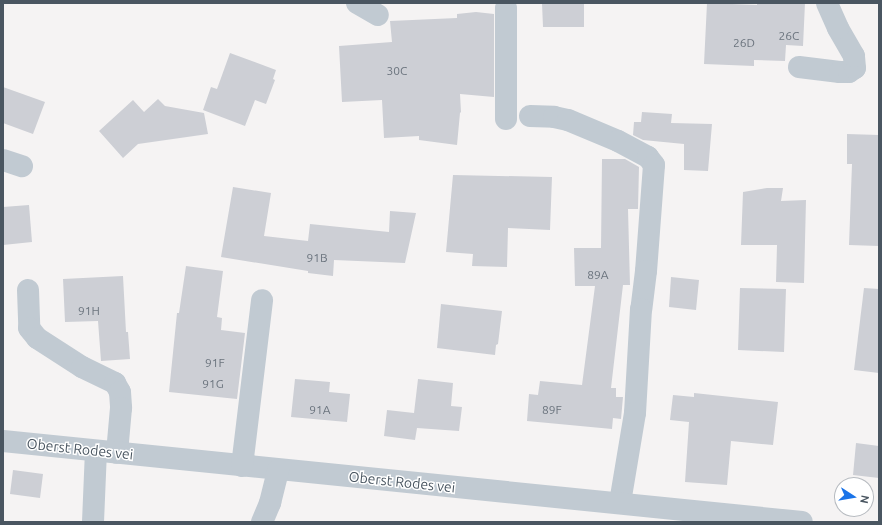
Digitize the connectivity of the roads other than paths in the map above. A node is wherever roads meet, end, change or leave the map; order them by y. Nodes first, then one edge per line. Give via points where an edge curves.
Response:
1 (356, 3) edge
2 (827, 3) edge
3 (506, 8) dead end
4 (378, 15) dead end
5 (799, 67) dead end
6 (530, 116) dead end
7 (506, 119) dead end
8 (28, 290) dead end
9 (262, 300) dead end
10 (3, 441) edge
11 (106, 452) junction
12 (242, 466) junction
13 (278, 470) junction
14 (620, 503) junction
15 (93, 522) edge
16 (262, 522) edge
17 (802, 522) edge

1 - 4 street
2 - 5 street via 854,56 855,68 849,72 840,72
3 - 7 street
6 - 14 street via 568,120 618,141 648,157 654,165 634,413
8 - 11 street via 29,328 37,338 82,367 115,383 120,392 121,408
9 - 12 street
10 - 11 street, Oberst Rodes vei
11 - 12 street, Oberst Rodes vei
11 - 15 street
12 - 13 street, Oberst Rodes vei
13 - 14 street, Oberst Rodes vei
13 - 16 street via 270,503
14 - 17 street, Oberst Rodes vei

